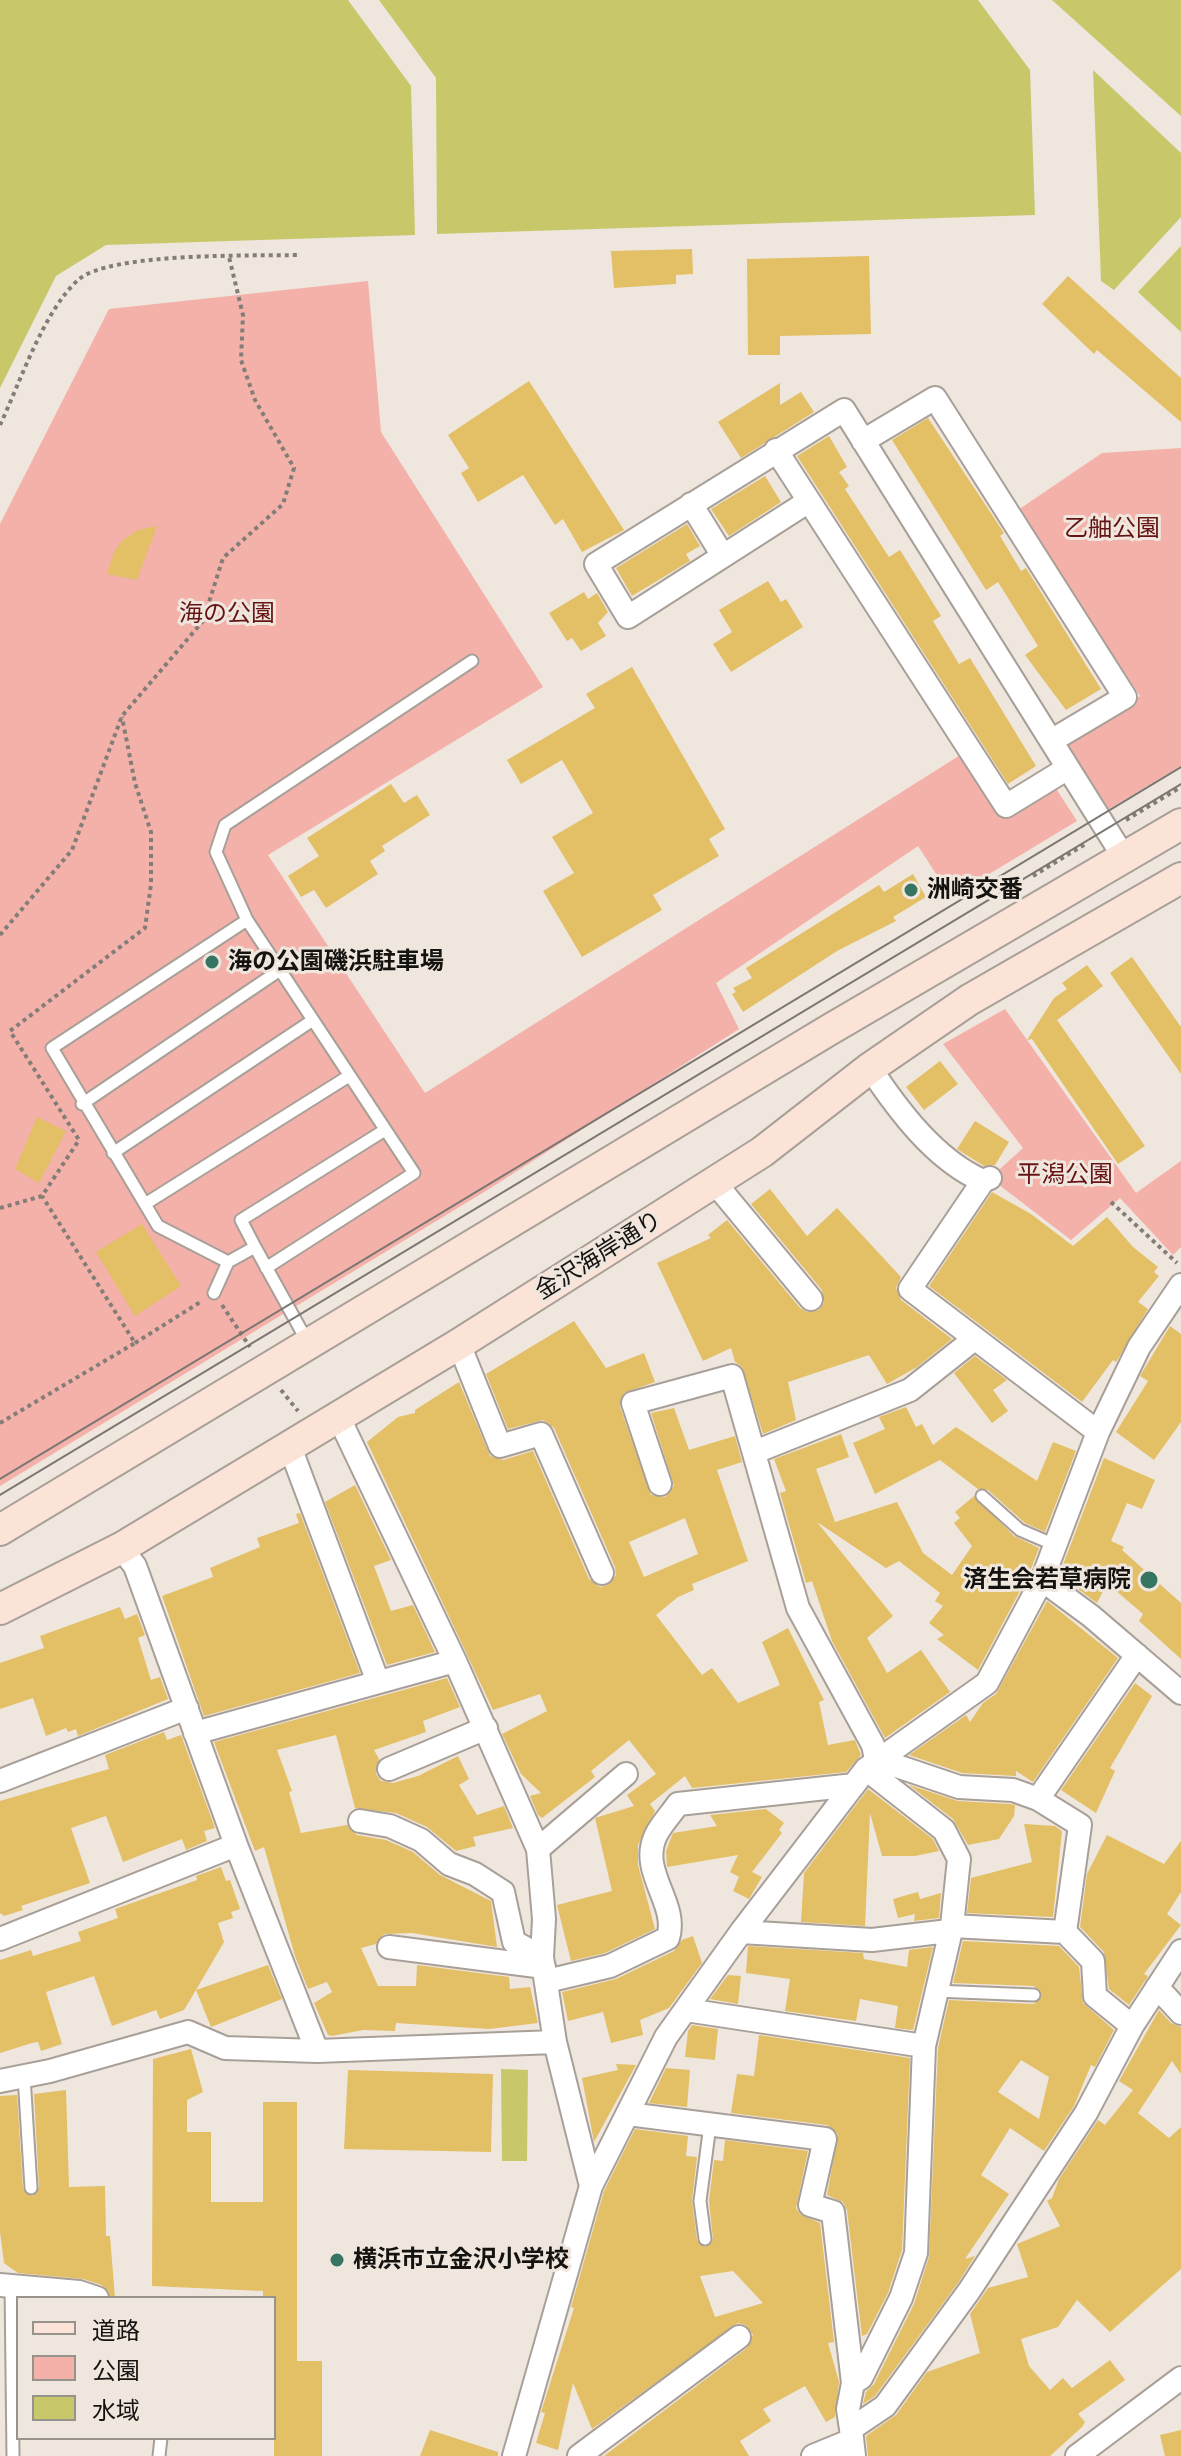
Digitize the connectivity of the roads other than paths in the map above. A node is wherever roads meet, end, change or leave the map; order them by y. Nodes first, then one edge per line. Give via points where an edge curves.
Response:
1 (863, 441) junction
2 (776, 450) junction
3 (809, 501) junction
4 (691, 504) junction
5 (723, 556) junction
6 (472, 661) dead end
7 (1051, 741) junction
8 (1068, 768) junction
9 (1181, 824) edge
10 (1125, 859) junction
11 (1181, 878) edge
12 (247, 920) junction
13 (280, 970) junction
14 (313, 1020) junction
15 (870, 1068) junction
16 (349, 1076) junction
17 (82, 1104) junction
18 (385, 1130) junction
19 (113, 1153) junction
20 (715, 1183) junction
21 (145, 1204) junction
22 (255, 1247) junction
23 (228, 1262) junction
24 (266, 1268) junction
25 (1181, 1285) edge
26 (214, 1293) road end
27 (811, 1299) dead end
28 (973, 1340) junction
29 (308, 1344) junction
30 (459, 1344) junction
31 (339, 1418) junction
32 (1098, 1432) junction
33 (290, 1447) junction
34 (755, 1452) junction
35 (660, 1484) dead end
36 (982, 1496) dead end
37 (0, 1530) edge
38 (1055, 1545) junction
39 (121, 1548) junction
40 (602, 1573) dead end
41 (1042, 1580) junction
42 (0, 1609) edge
43 (1137, 1655) junction
44 (455, 1661) junction
45 (378, 1682) junction
46 (1181, 1693) edge
47 (187, 1708) junction
48 (486, 1728) junction
49 (195, 1733) junction
50 (389, 1769) dead end
51 (865, 1771) junction
52 (626, 1774) dead end
53 (0, 1781) edge
54 (1038, 1799) junction
55 (360, 1821) dead end
56 (236, 1845) junction
57 (538, 1849) junction
58 (951, 1928) junction
59 (741, 1932) junction
60 (1065, 1932) junction
61 (0, 1939) edge
62 (389, 1947) dead end
63 (1181, 1951) edge
64 (544, 1968) junction
65 (1157, 1987) junction
66 (934, 1991) junction
67 (1034, 1995) dead end
68 (686, 2010) junction
69 (1181, 2013) edge
70 (1132, 2026) junction
71 (555, 2042) junction
72 (924, 2046) junction
73 (317, 2051) junction
74 (24, 2076) junction
75 (0, 2081) edge
76 (628, 2114) junction
77 (710, 2125) junction
78 (591, 2186) junction
79 (31, 2188) dead end
80 (705, 2239) dead end
81 (5, 2284) edge
82 (91, 2296) edge
83 (739, 2337) dead end
84 (1181, 2378) edge
85 (853, 2383) junction
86 (852, 2442) edge
87 (13, 2456) edge
88 (514, 2456) edge
89 (579, 2456) edge
90 (813, 2456) edge
91 (1077, 2456) edge

1 - 2 street via 844,410
1 - 7 street
1 - 7 street via 935,398 1125,697
2 - 3 street
2 - 4 street
3 - 5 street
3 - 8 street via 1006,806
4 - 5 street
4 - 5 street via 596,564 628,617
6 - 12 lane via 225,825 216,852
7 - 8 street
8 - 10 street
9 - 10 street
10 - 29 street via 829,1030
11 - 15 street, 金沢海岸通り via 969,1000
12 - 13 lane
12 - 17 lane via 52,1048
13 - 14 lane
13 - 17 lane
14 - 16 lane
14 - 19 lane
15 - 20 street, 金沢海岸通り
15 - 28 street via 941,1155 965,1173 986,1180 910,1289
16 - 18 lane
16 - 21 lane
17 - 19 lane
18 - 22 lane via 241,1220
18 - 24 lane via 414,1173
19 - 21 lane
20 - 27 street
20 - 30 street, 金沢海岸通り
21 - 23 lane via 158,1226
22 - 23 lane
22 - 24 lane
23 - 26 lane
24 - 29 lane
25 - 32 street via 1139,1347
28 - 32 street
28 - 34 street via 910,1390
29 - 37 street
30 - 31 street, 金沢海岸通り
30 - 40 street via 500,1446 541,1434
31 - 33 street, 金沢海岸通り
31 - 44 street
32 - 38 street
33 - 39 street, 金沢海岸通り
33 - 45 street
34 - 35 street via 732,1376 633,1403
34 - 51 street via 798,1608 873,1745
36 - 38 lane via 1020,1530
38 - 41 street
39 - 42 street, 金沢海岸通り
39 - 47 street via 135,1566
41 - 43 street
41 - 51 street via 987,1683
43 - 46 street
43 - 54 street
44 - 45 street
44 - 48 street
45 - 49 street
47 - 49 street
47 - 53 street
48 - 50 street
48 - 57 street
49 - 56 street
51 - 54 street via 1013,1790
51 - 58 street via 944,1830 959,1859
51 - 59 street
51 - 64 street via 678,1804 655,1837 651,1865 673,1922 668,1938 610,1966
52 - 57 street
54 - 60 street via 1080,1825
55 - 64 street via 390,1826 421,1840 449,1864 503,1892 514,1942
56 - 61 street
56 - 73 street
57 - 64 street
58 - 59 street via 872,1940
58 - 60 street
58 - 66 street
59 - 68 street
60 - 70 street via 1093,1961 1095,1996
62 - 64 street
63 - 65 street
64 - 71 street
65 - 69 street
65 - 70 street
66 - 67 lane
66 - 72 street
68 - 72 street
68 - 76 street via 666,2037
70 - 86 street via 1086,2113 969,2291 885,2406
71 - 73 street
71 - 78 street
72 - 85 street via 916,2253 901,2298 861,2378
73 - 74 street via 225,2048 188,2032
74 - 75 street
74 - 79 lane
76 - 77 street
76 - 78 street
77 - 80 lane via 700,2201
77 - 85 street via 825,2139 810,2205 833,2212
78 - 88 street
81 - 82 street
81 - 87 lane
83 - 89 street
84 - 91 street
85 - 86 street via 848,2409
86 - 90 street

